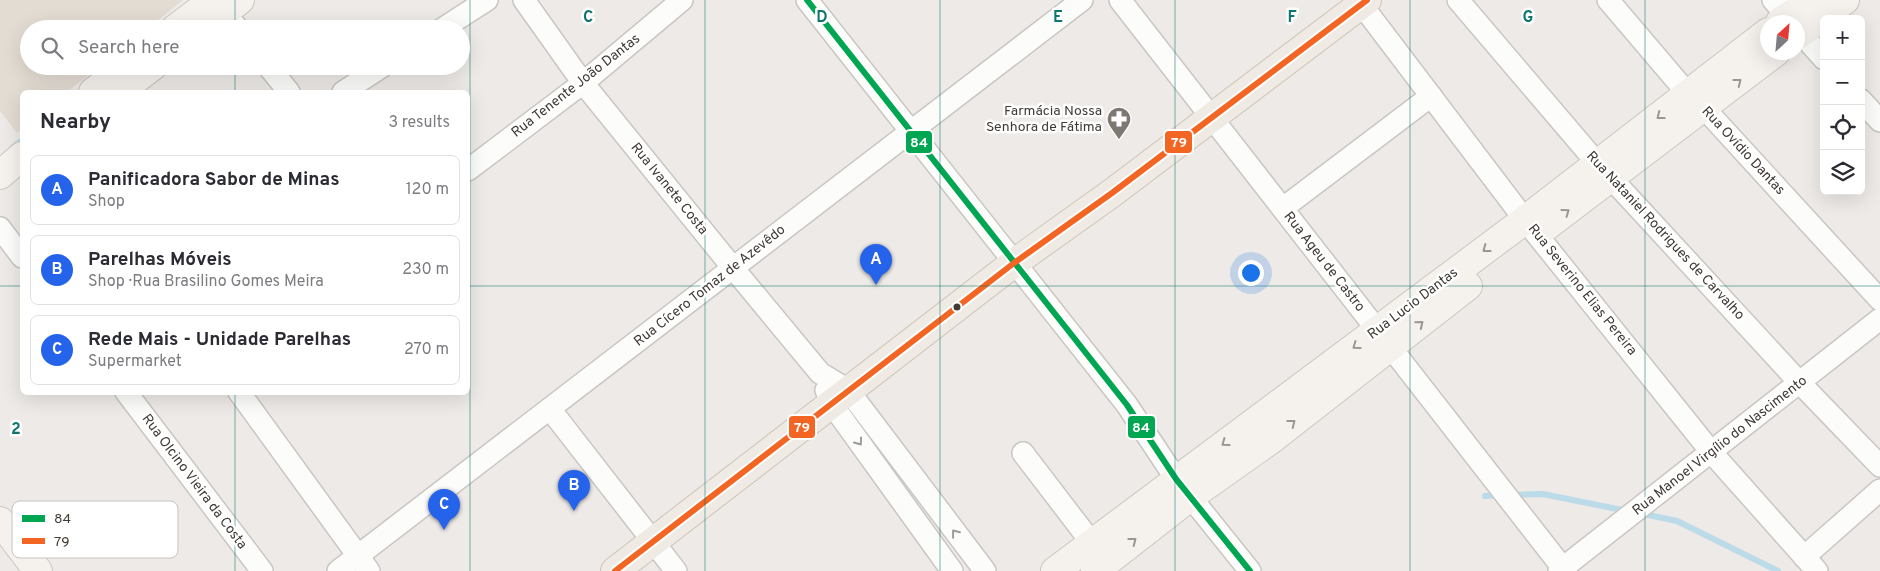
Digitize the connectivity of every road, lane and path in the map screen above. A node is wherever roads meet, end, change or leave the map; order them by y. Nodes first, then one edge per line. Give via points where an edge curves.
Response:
1 (487, 0) edge
2 (524, 0) edge
3 (682, 0) edge
4 (807, 0) edge
5 (1082, 0) edge
6 (1120, 0) edge
7 (1458, 0) edge
8 (1608, 0) edge
9 (1811, 0) edge
10 (1845, 0) edge
11 (1362, 2) edge
12 (226, 8) edge
13 (1796, 15) edge
14 (1805, 17) edge
15 (197, 20) edge
16 (212, 20) edge
17 (456, 20) edge
18 (1805, 41) edge
19 (1760, 47) edge
20 (1820, 55) edge
21 (1763, 60) edge
22 (115, 75) edge
23 (141, 75) edge
24 (275, 75) edge
25 (369, 75) edge
26 (583, 83) junction
27 (96, 90) edge
28 (122, 90) edge
29 (287, 90) edge
30 (345, 90) edge
31 (1432, 96) junction
32 (1696, 101) junction
33 (1865, 104) edge
34 (1213, 117) junction
35 (1880, 121) edge
36 (911, 131) junction
37 (470, 168) edge
38 (1605, 171) junction
39 (1283, 208) junction
40 (1531, 226) junction
41 (0, 228) edge
42 (20, 254) edge
43 (1014, 263) junction
44 (733, 268) junction
45 (1880, 300) edge
46 (1880, 319) edge
47 (1384, 338) junction
48 (1800, 383) junction
49 (128, 395) edge
50 (241, 395) edge
51 (839, 396) junction
52 (550, 409) junction
53 (1023, 453) dead end
54 (1712, 453) junction
55 (1880, 466) edge
56 (1183, 488) junction
57 (1880, 490) edge
58 (0, 521) edge
59 (12, 537) edge
60 (652, 543) junction
61 (28, 558) edge
62 (1102, 562) edge
63 (363, 563) edge
64 (1810, 564) edge
65 (1562, 570) edge
66 (38, 571) edge
67 (262, 571) edge
68 (338, 571) edge
69 (615, 571) edge
70 (676, 571) edge
71 (952, 571) edge
72 (985, 571) edge
73 (1054, 571) edge
74 (1250, 571) edge

1 - 17 street
2 - 26 street, Rua Ivanete Costa
3 - 26 street, Rua Tenente João Dantas
4 - 36 street
5 - 36 street, Rua Cícero Tomaz de Azevêdo
6 - 34 street, Rua Ageu de Castro
7 - 38 street, Rua Nataniel Rodrigues de Carvalho
8 - 32 street, Rua Ovídio Dantas
9 - 13 street, Rua Lucio Dantas
10 - 14 street, Rua Lucio Dantas
11 - 31 street, Rua Severino Elias Pereira
11 - 34 main road
12 - 15 street
12 - 16 street
18 - 20 street
19 - 32 street, Rua Lucio Dantas
32 -> 21 street, Rua Lucio Dantas
22 - 27 street
23 - 28 street
24 - 29 street
25 - 30 street
26 - 37 street, Rua Tenente João Dantas
26 - 44 street, Rua Ivanete Costa
31 - 39 street
31 - 40 street, Rua Severino Elias Pereira
32 - 38 street, Rua Lucio Dantas
32 - 45 street, Rua Ovídio Dantas
33 - 35 street
34 - 39 street, Rua Ageu de Castro
34 - 43 main road
36 - 43 street
36 - 44 street, Rua Cícero Tomaz de Azevêdo
38 - 40 street, Rua Lucio Dantas
38 - 48 street, Rua Nataniel Rodrigues de Carvalho
39 - 47 street, Rua Ageu de Castro
40 - 47 street, Rua Lucio Dantas
40 - 54 street, Rua Severino Elias Pereira
41 - 42 street
43 - 51 main road
43 - 56 street via 1127,406
44 - 51 street, Rua Ivanete Costa
44 - 52 street, Rua Cícero Tomaz de Azevêdo
46 - 48 street, Rua Manoel Virgílio do Nascimento
47 - 56 street, Rua Lucio Dantas
47 - 65 street, Rua Ageu de Castro
48 - 54 street, Rua Manoel Virgílio do Nascimento
48 - 55 street, Rua Nataniel Rodrigues de Carvalho
49 - 67 street, Rua Olcino Vieira da Costa
50 - 63 street
51 - 60 main road
51 -> 71 street
72 -> 51 street
52 - 60 street
52 - 63 street, Rua Cícero Tomaz de Azevêdo
53 - 62 street
54 - 64 street, Rua Severino Elias Pereira
54 - 65 street, Rua Manoel Virgílio do Nascimento
56 - 62 street, Rua Lucio Dantas
56 - 74 street
57 - 64 street
58 - 59 street
60 - 69 main road
60 - 70 street
61 - 66 street
62 - 73 street, Rua Lucio Dantas
63 - 68 street, Rua Cícero Tomaz de Azevêdo

